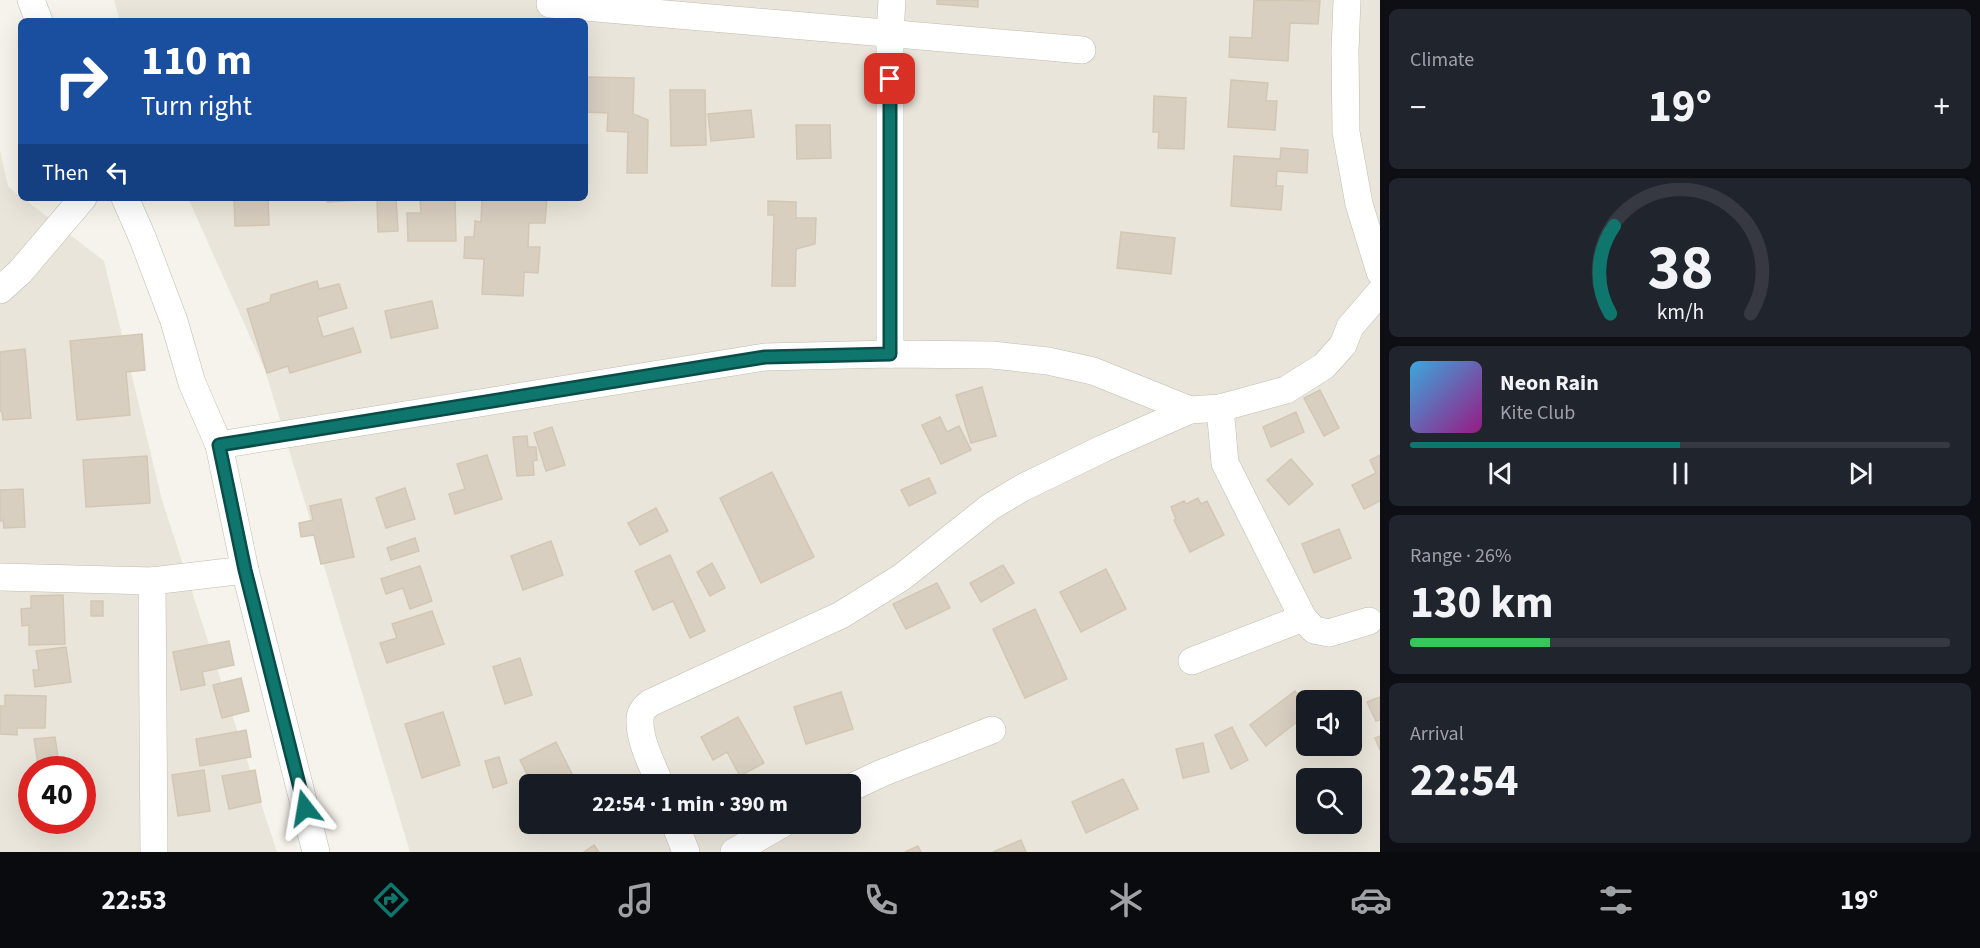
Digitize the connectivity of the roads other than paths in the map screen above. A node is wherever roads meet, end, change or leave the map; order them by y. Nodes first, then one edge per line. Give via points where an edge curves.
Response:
1 (31, 0) edge
2 (892, 0) edge
3 (1347, 0) edge
4 (550, 4) dead end
5 (38, 18) edge
6 (890, 33) junction
7 (1082, 50) dead end
8 (80, 201) edge
9 (126, 201) edge
10 (1380, 272) edge
11 (0, 290) edge
12 (1380, 292) edge
13 (890, 354) junction
14 (1220, 408) junction
15 (1190, 410) junction
16 (219, 445) junction
17 (245, 570) junction
18 (0, 577) edge
19 (152, 581) junction
20 (1303, 618) junction
21 (1369, 621) dead end
22 (1192, 662) dead end
23 (992, 730) dead end
24 (656, 774) edge
25 (861, 783) edge
26 (679, 834) edge
27 (765, 834) edge
28 (154, 852) edge
29 (316, 852) edge
30 (686, 852) edge
31 (734, 852) edge

1 - 5 street
2 - 6 street
3 - 10 street via 1346,132 1359,204
4 - 6 street
6 - 7 street
6 - 13 street
8 - 11 street
9 - 16 street via 174,321 192,383
12 - 14 street via 1324,366 1286,390
13 - 15 street via 992,355 1048,361 1093,371
13 - 16 street via 765,357
14 - 15 street
14 - 20 street via 1225,464
15 - 24 street via 1104,447 990,507 902,577 841,615 650,702 640,717
16 - 17 street
17 - 19 street
17 - 29 street
18 - 19 street
19 - 28 street
20 - 21 street via 1314,630 1329,633
20 - 22 street
23 - 25 street
26 - 30 street
27 - 31 street

